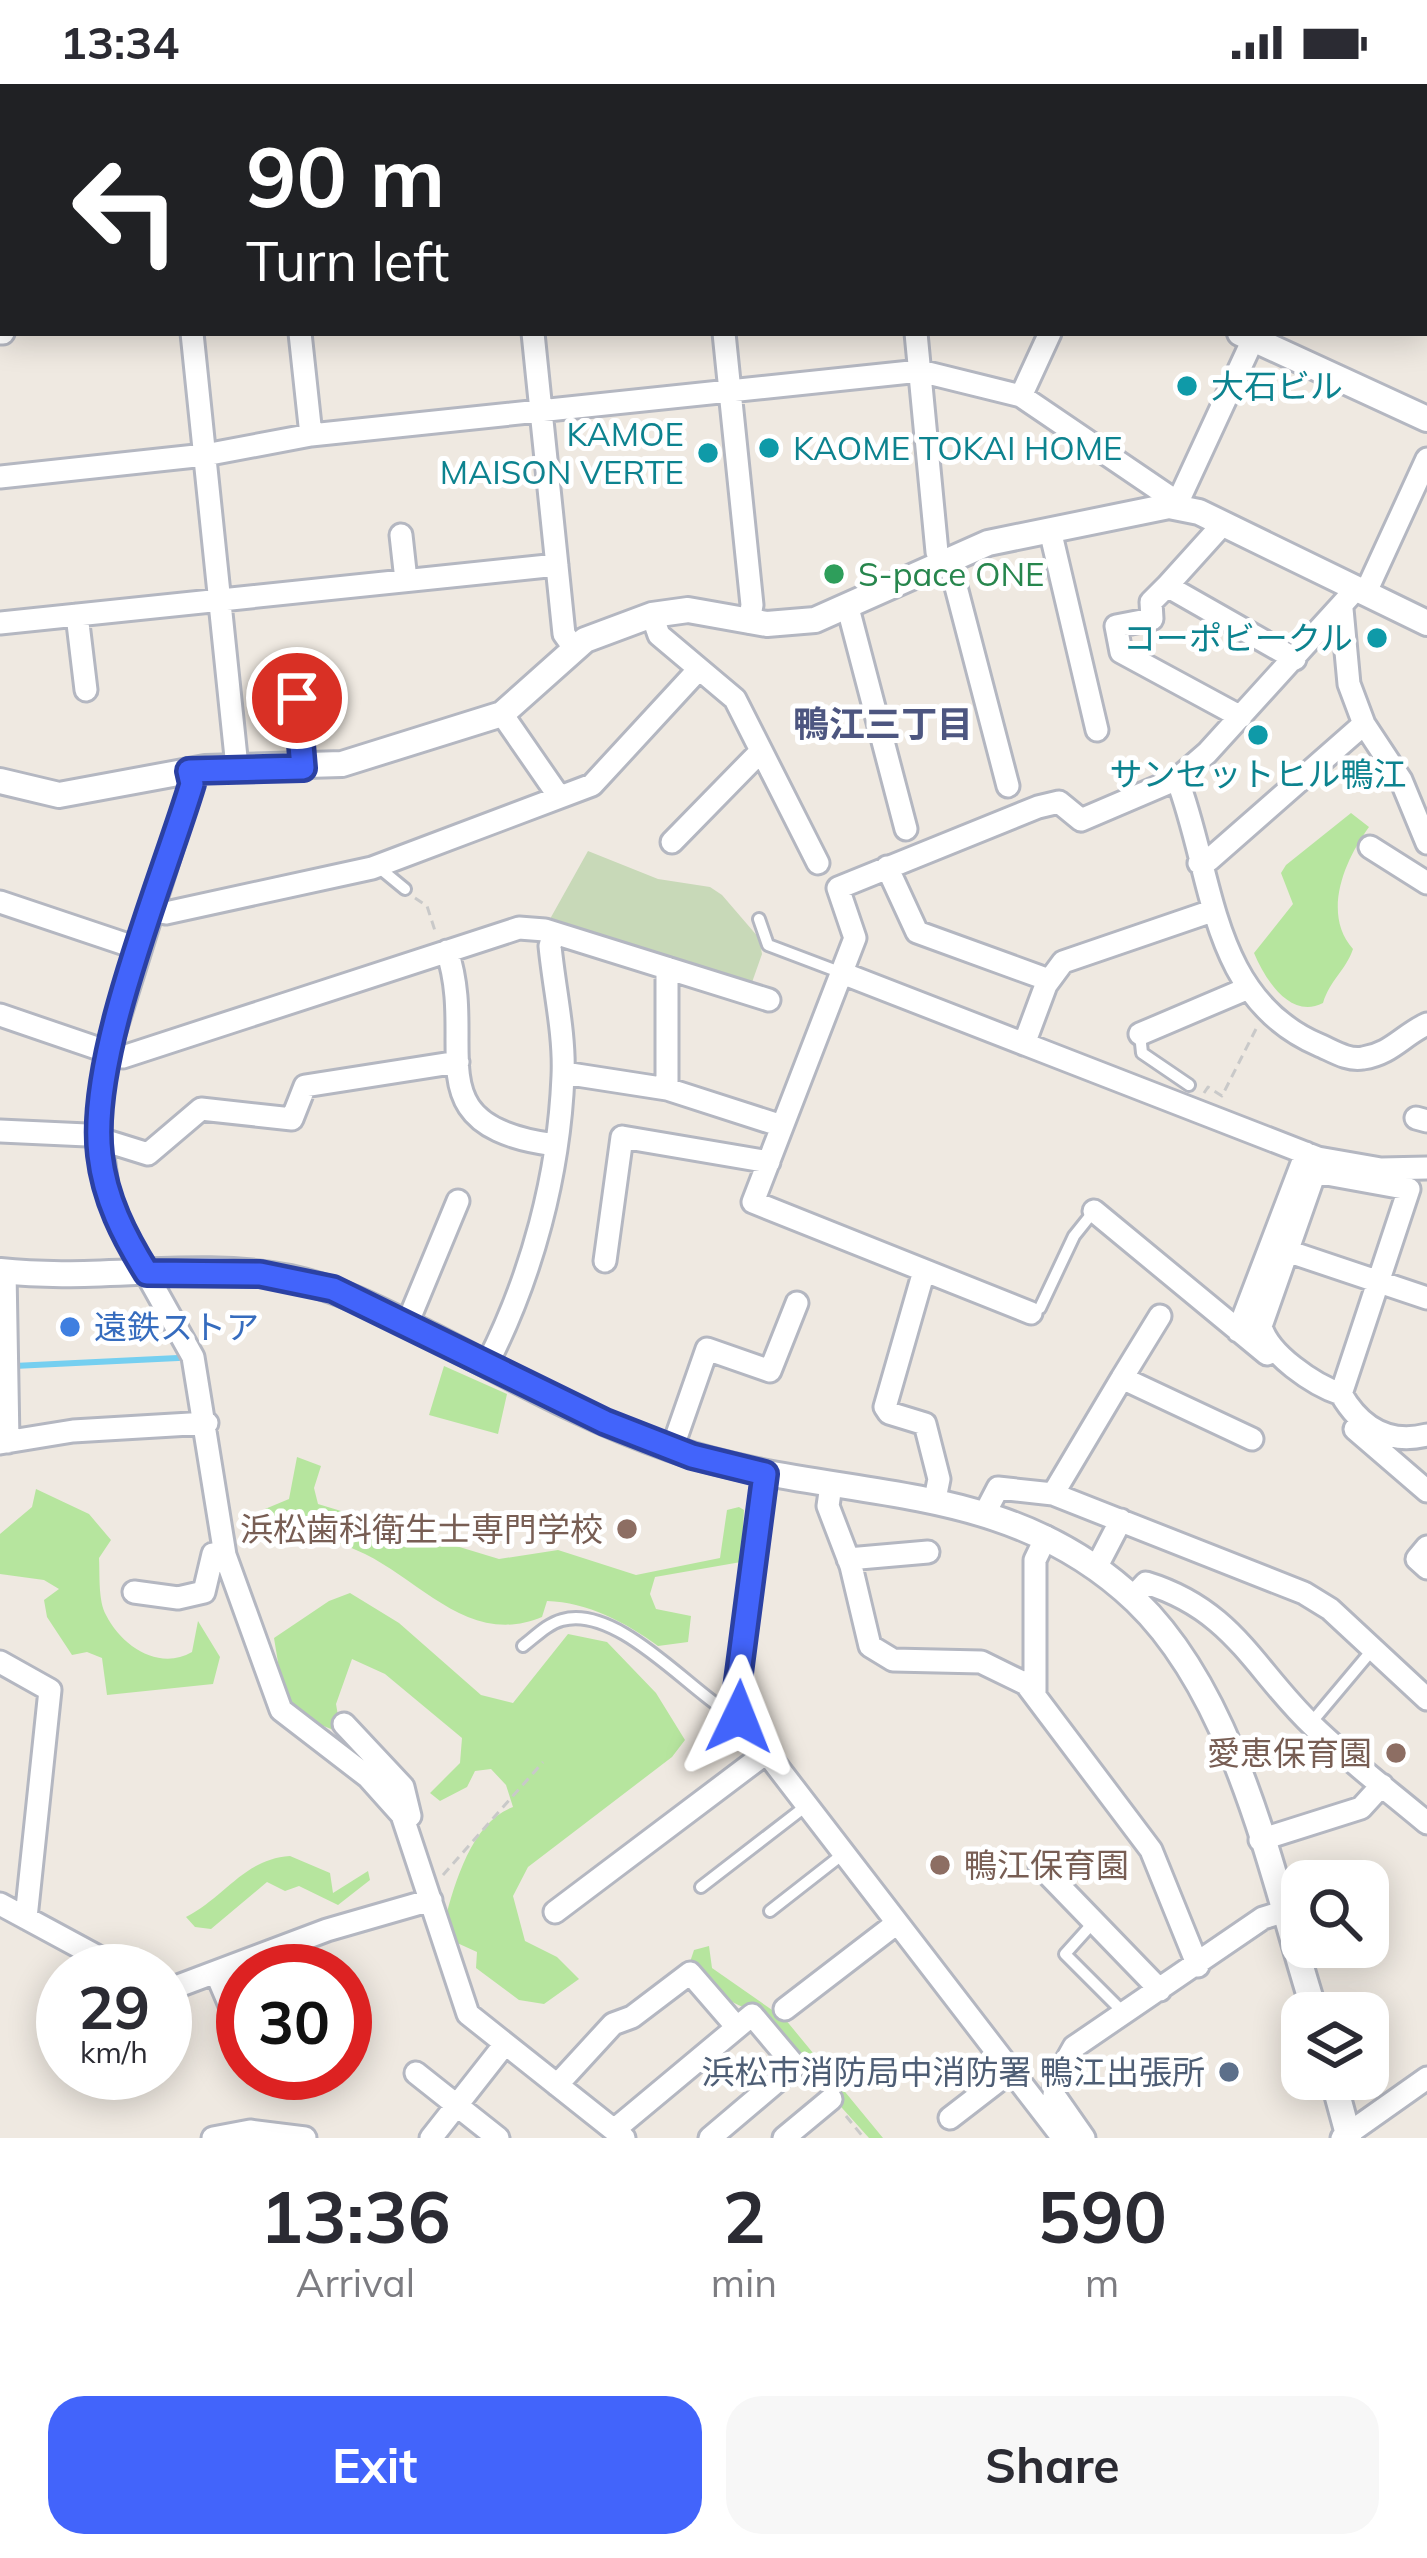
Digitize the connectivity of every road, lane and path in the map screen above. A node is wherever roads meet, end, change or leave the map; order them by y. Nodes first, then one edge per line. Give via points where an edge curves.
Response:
1 (192, 336) edge
2 (300, 336) edge
3 (533, 336) edge
4 (724, 336) edge
5 (916, 336) edge
6 (1049, 336) edge
7 (1250, 336) edge
8 (1252, 336) edge
9 (920, 370) junction
10 (730, 391) junction
11 (1021, 396) junction
12 (541, 411) junction
13 (1427, 419) edge
14 (311, 435) junction
15 (205, 455) junction
16 (1427, 458) edge
17 (0, 477) edge
18 (1176, 504) junction
19 (1223, 524) junction
20 (1050, 530) junction
21 (401, 535) dead end
22 (946, 561) junction
23 (556, 565) junction
24 (406, 580) junction
25 (1167, 586) junction
26 (1354, 597) junction
27 (221, 600) junction
28 (848, 608) junction
29 (77, 615) junction
30 (652, 615) junction
31 (749, 622) junction
32 (0, 623) edge
33 (1427, 623) edge
34 (574, 648) junction
35 (1295, 659) junction
36 (699, 669) junction
37 (86, 691) dead end
38 (297, 698) dead end
39 (502, 714) junction
40 (1241, 717) junction
41 (1364, 724) junction
42 (1097, 730) dead end
43 (761, 751) junction
44 (237, 767) junction
45 (303, 768) junction
46 (189, 771) junction
47 (1177, 778) junction
48 (0, 781) edge
49 (1008, 786) dead end
50 (558, 795) junction
51 (906, 830) dead end
52 (672, 842) dead end
53 (1427, 843) edge
54 (1370, 848) dead end
55 (818, 863) dead end
56 (1199, 863) junction
57 (377, 866) junction
58 (886, 867) junction
59 (1427, 883) edge
60 (404, 889) joint
61 (153, 909) junction
62 (1, 910) edge
63 (1212, 911) junction
64 (759, 920) dead end
65 (554, 933) junction
66 (140, 949) junction
67 (445, 952) junction
68 (667, 968) junction
69 (842, 973) junction
70 (1049, 980) junction
71 (1246, 989) junction
72 (769, 1000) dead end
73 (1267, 1010) junction
74 (0, 1015) edge
75 (1427, 1024) edge
76 (1140, 1034) joint
77 (1024, 1044) junction
78 (108, 1053) junction
79 (458, 1062) junction
80 (564, 1073) junction
81 (1190, 1085) dead end
82 (667, 1088) junction
83 (1219, 1095) dead end
84 (782, 1126) junction
85 (0, 1131) edge
86 (98, 1139) junction
87 (555, 1145) junction
88 (1306, 1154) junction
89 (769, 1162) junction
90 (1427, 1168) edge
91 (458, 1201) dead end
92 (1094, 1211) joint
93 (1287, 1251) junction
94 (605, 1261) dead end
95 (2, 1271) edge
96 (923, 1271) junction
97 (147, 1273) junction
98 (1378, 1282) junction
99 (1427, 1298) edge
100 (797, 1303) dead end
101 (1030, 1313) joint
102 (1160, 1316) dead end
103 (407, 1324) junction
104 (1238, 1330) junction
105 (488, 1364) junction
106 (1122, 1378) junction
107 (1341, 1394) junction
108 (207, 1423) junction
109 (1370, 1435) junction
110 (1427, 1435) edge
111 (1252, 1439) dead end
112 (4, 1442) edge
113 (672, 1449) junction
114 (765, 1474) junction
115 (831, 1485) junction
116 (1427, 1491) edge
117 (1053, 1494) junction
118 (935, 1499) junction
119 (986, 1511) junction
120 (1121, 1520) junction
121 (1046, 1537) junction
122 (1427, 1547) edge
123 (928, 1552) dead end
124 (224, 1553) junction
125 (848, 1559) junction
126 (1096, 1568) junction
127 (1427, 1568) edge
128 (134, 1592) dead end
129 (1132, 1598) junction
130 (523, 1646) dead end
131 (1373, 1649) junction
132 (0, 1662) edge
133 (1035, 1694) junction
134 (1427, 1699) edge
135 (736, 1707) junction
136 (344, 1724) dead end
137 (1310, 1724) junction
138 (766, 1754) junction
139 (543, 1762) dead end
140 (1382, 1785) junction
141 (806, 1806) junction
142 (404, 1819) junction
143 (1427, 1823) edge
144 (1260, 1840) junction
145 (844, 1854) junction
146 (1040, 1866) dead end
147 (700, 1887) dead end
148 (429, 1893) junction
149 (0, 1904) edge
150 (1281, 1909) edge
151 (770, 1910) dead end
152 (555, 1912) dead end
153 (1281, 1912) edge
154 (26, 1918) junction
155 (897, 1923) junction
156 (1092, 1924) junction
157 (299, 1942) joint
158 (74, 1944) edge
159 (294, 1944) edge
160 (1198, 1966) junction
161 (1160, 1990) junction
162 (785, 2009) dead end
163 (1124, 2013) junction
164 (735, 2025) junction
165 (505, 2044) junction
166 (1011, 2071) junction
167 (416, 2073) dead end
168 (1427, 2078) edge
169 (557, 2085) junction
170 (831, 2099) dead end
171 (1338, 2100) edge
172 (457, 2105) junction
173 (950, 2118) dead end
174 (619, 2134) edge
175 (1346, 2137) edge
176 (213, 2138) edge
177 (305, 2138) edge
178 (431, 2138) edge
179 (499, 2138) edge
180 (710, 2138) edge
181 (784, 2138) edge
182 (1063, 2138) edge
183 (1084, 2138) edge

1 - 15 street
2 - 14 street
3 - 12 street
4 - 10 street
5 - 9 street
6 - 11 street
7 - 18 street
8 - 13 street
9 - 10 street
9 - 11 street
9 - 22 street via 937,552
10 - 12 street
10 - 31 street
11 - 18 street
12 - 14 street
12 - 23 street
14 - 15 street
15 - 17 street
15 - 27 street
16 - 26 street
18 - 19 street
18 - 20 street
19 - 25 street
19 - 26 street
20 - 22 street via 998,539
20 - 42 street
21 - 24 street
22 - 28 street
22 - 49 street
23 - 24 street
23 - 34 street via 564,634
24 - 27 street
25 - 35 street
25 - 40 street via 1151,602 1152,619 1116,626 1121,652
26 - 33 street
26 - 35 street
26 - 41 street via 1349,684
27 - 29 street
27 - 44 street
28 - 31 street via 799,622
28 - 51 street
29 - 32 street
29 - 37 street
30 - 31 street via 688,610
30 - 34 street
30 - 36 street via 659,635
34 - 39 street
35 - 40 street
36 - 43 street via 734,699
36 - 50 street via 592,784
38 - 45 street
39 - 45 street via 358,760
39 - 50 street
40 - 47 street
41 - 53 street via 1401,780
41 - 56 street
43 - 52 street
43 - 55 street
44 - 45 street
44 - 46 street
46 - 48 street via 73,794
46 - 61 street via 192,784
47 - 56 street
47 - 58 street via 1081,820 1059,802 1038,807
50 - 57 street
54 - 59 street
56 - 63 street
57 - 60 lane
57 - 61 street via 166,913
58 - 69 street via 838,889 855,938
58 - 70 street via 916,932
60 - 67 path via 427,906
61 - 66 street
62 - 66 street
63 - 70 street via 1076,955
63 - 71 street
64 - 69 lane via 768,944
65 - 67 street via 519,928
65 - 68 street
65 - 80 street
66 - 78 street
67 - 78 street via 123,1057
67 - 79 street
68 - 72 street
68 - 82 street
69 - 77 street
69 - 84 street
70 - 77 street
71 - 73 street
71 - 76 street
73 - 75 street via 1352,1059 1395,1049
73 - 83 path
74 - 78 street
76 - 81 lane via 1142,1053
77 - 88 street
78 - 86 street
79 - 86 street via 305,1087 292,1119 201,1109 148,1154
79 - 87 street via 461,1100 480,1124
80 - 82 street
80 - 87 street
82 - 84 street
84 - 89 street
85 - 86 street
86 - 97 street via 114,1212
87 - 105 street via 531,1258
88 - 90 street via 1381,1169
88 - 104 street
89 - 94 street via 622,1137
89 - 96 street via 753,1202
91 - 103 street
92 - 101 lane via 1040,1309
92 - 104 street
93 - 98 street
93 - 98 street via 1321,1173 1409,1189
93 - 107 street via 1261,1326 1264,1340
95 - 97 street
95 - 112 street
96 - 101 street
96 - 118 street via 886,1407 925,1424 939,1479
97 - 103 street via 284,1277 333,1289
97 - 108 street via 190,1348
98 - 99 street
98 - 107 street
100 - 113 street via 770,1371 707,1348
102 - 106 street
103 - 105 street
104 - 109 street
105 - 113 street
106 - 111 street
106 - 117 street
107 - 109 street
108 - 112 street
108 - 124 street
109 - 110 street
109 - 116 street
113 - 114 street
114 - 115 street
114 - 135 street
115 - 118 street
115 - 125 street via 828,1506
117 - 119 street via 998,1488
117 - 120 street
118 - 119 street
119 - 121 street
120 - 126 street
120 - 131 street via 1313,1597
121 - 126 street
121 - 133 street via 1034,1560
122 - 127 street via 1417,1559
123 - 125 street
124 - 128 street via 213,1554 204,1592
124 - 142 street via 281,1710 381,1788
125 - 133 street via 862,1630 876,1652 902,1662 981,1662
126 - 129 street
129 - 137 street via 1146,1582 1165,1588 1240,1637
129 - 144 street via 1208,1697
130 - 135 lane via 553,1623 587,1620 639,1642 723,1709
131 - 134 street
131 - 137 lane
132 - 154 street via 50,1690
133 - 160 street via 1151,1850
135 - 138 street
136 - 142 street via 403,1787 411,1815
137 - 140 street
138 - 141 street
138 - 152 street
139 - 148 path
140 - 143 street
140 - 144 street via 1361,1808
141 - 145 street
141 - 147 lane
142 - 148 street
144 - 150 street
145 - 151 lane
145 - 155 street
146 - 156 street
148 - 157 street
148 - 165 street via 463,2006
149 - 154 street
153 - 160 street
154 - 158 street
155 - 162 street
155 - 166 street
156 - 161 street
156 - 163 lane via 1065,1954
157 - 159 street
160 - 161 street
161 - 163 street
163 - 183 street via 1078,2042 1056,2079 1054,2095
164 - 169 street via 690,1972 613,2024
164 - 174 street
164 - 180 street via 752,2015 795,2066
165 - 169 street
165 - 172 street
166 - 173 street
166 - 182 street
167 - 172 street
168 - 175 street
169 - 174 street
170 - 181 street
171 - 175 street
172 - 178 street
172 - 179 street
176 - 177 street via 250,2131

